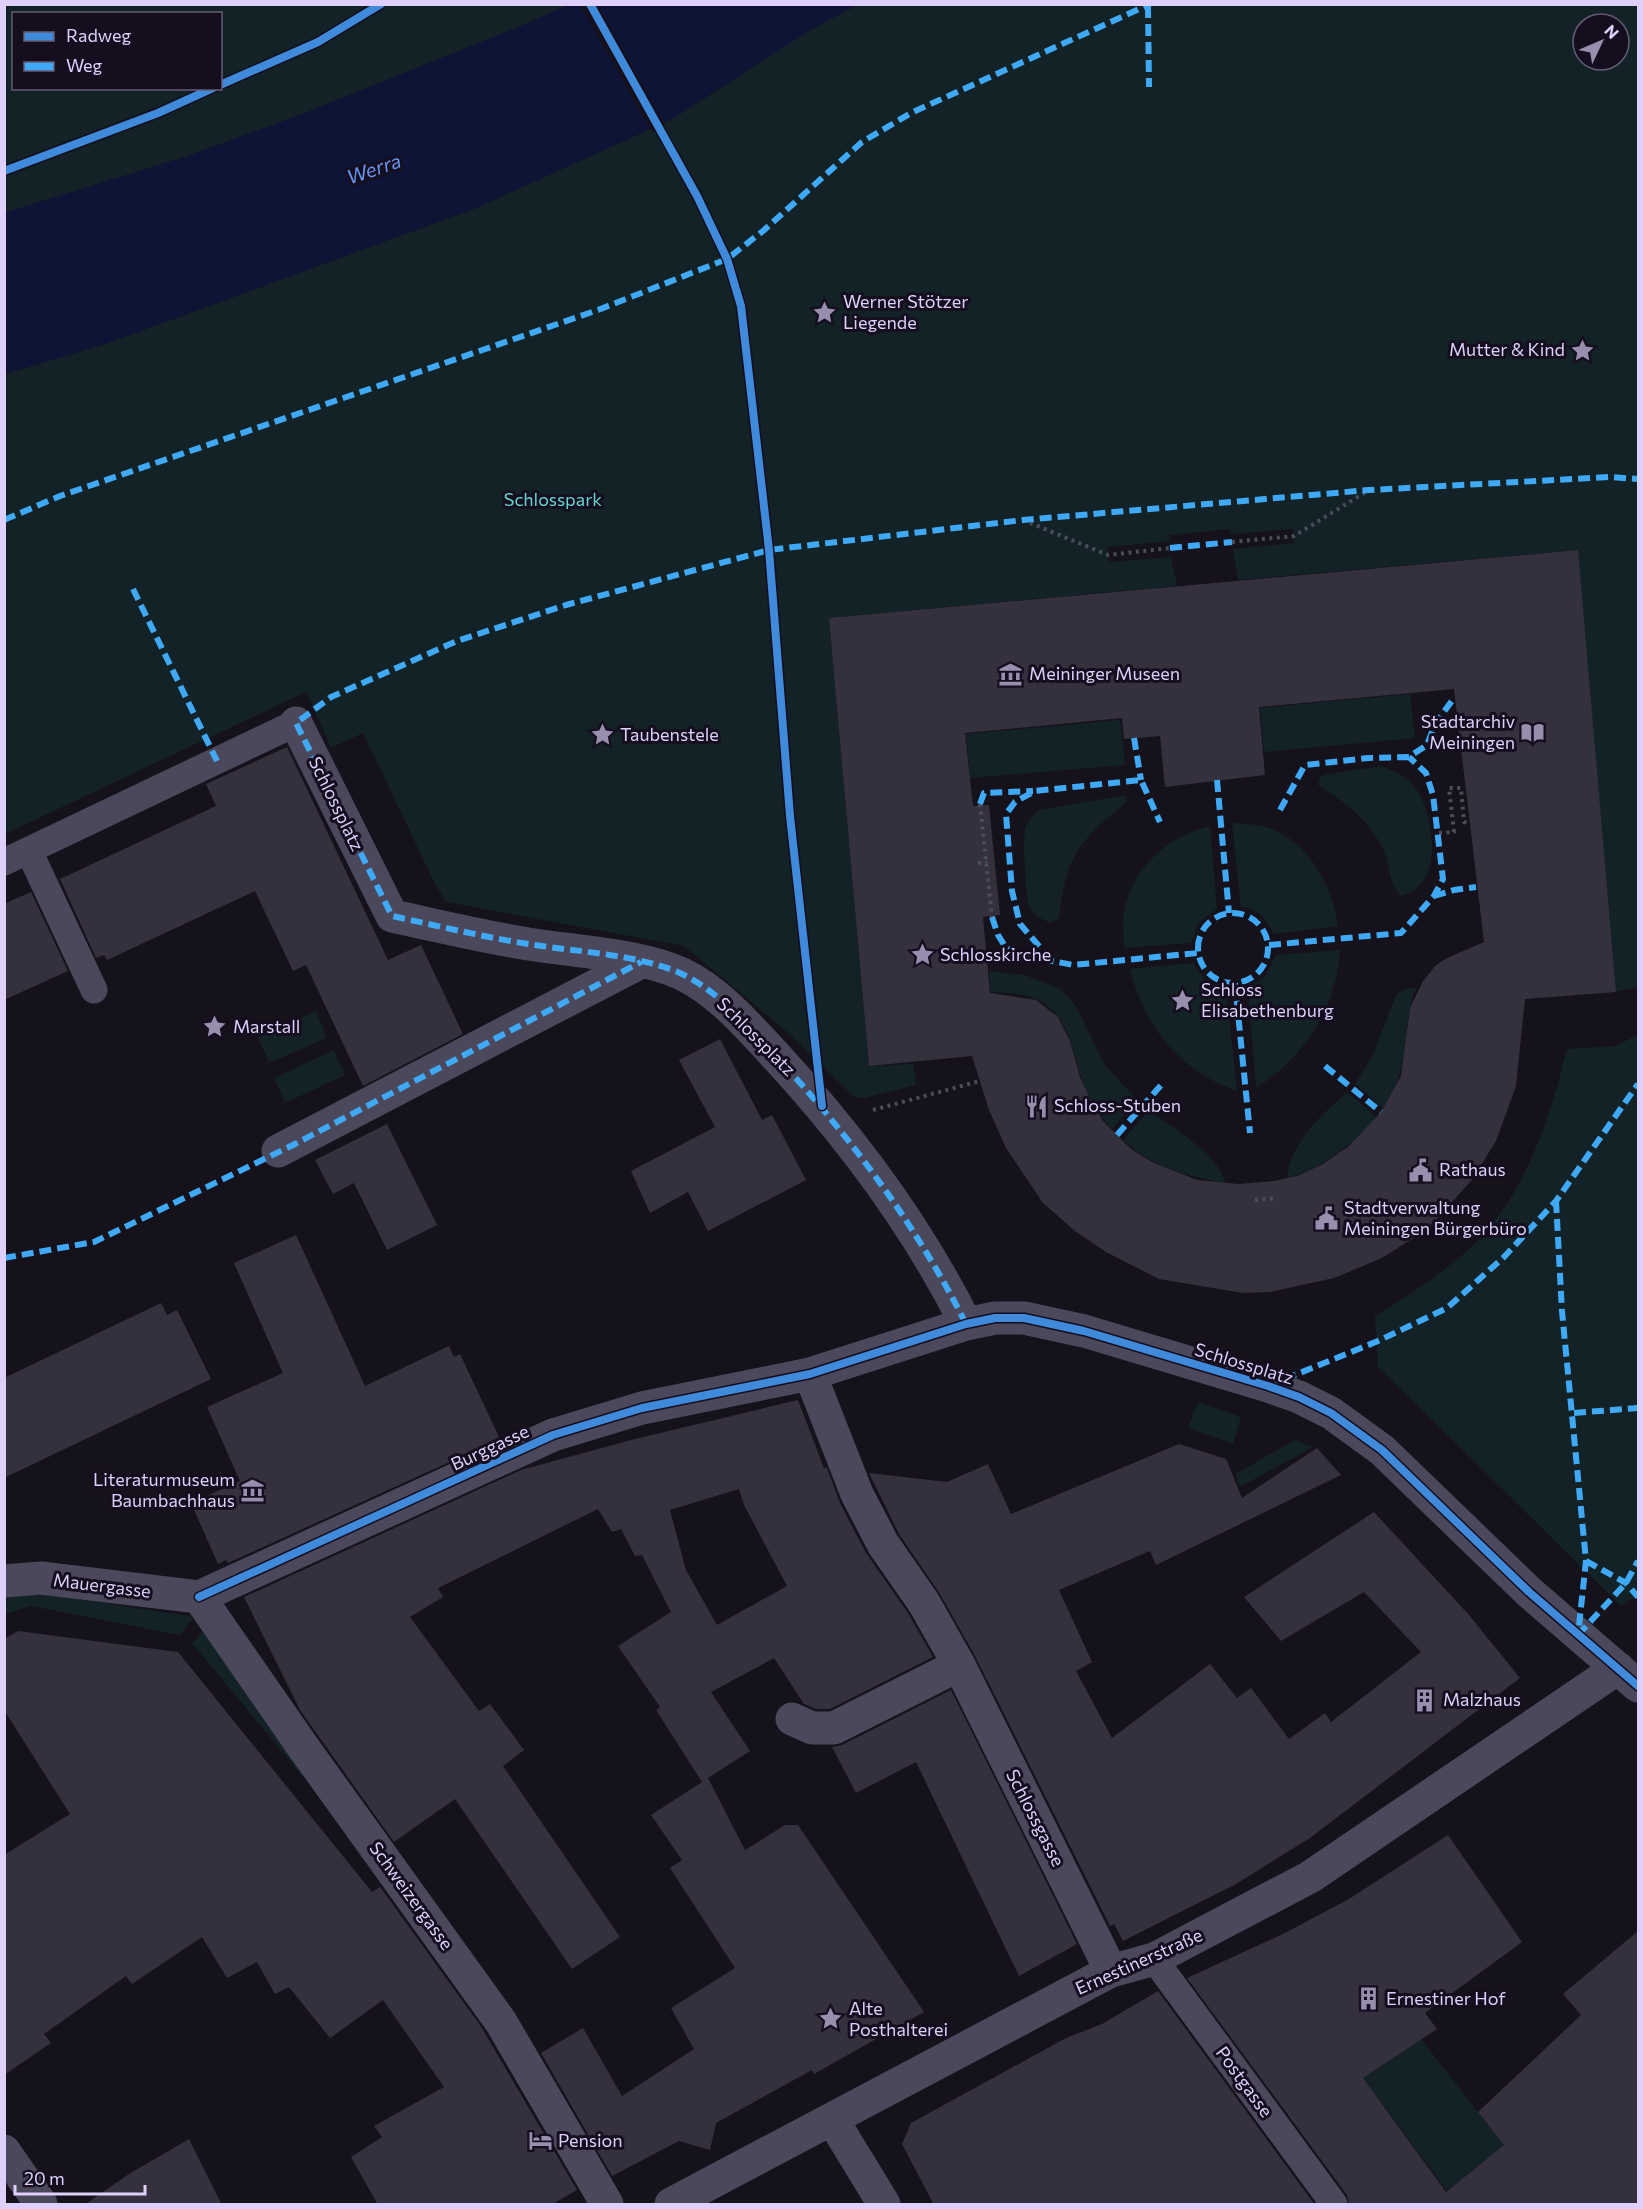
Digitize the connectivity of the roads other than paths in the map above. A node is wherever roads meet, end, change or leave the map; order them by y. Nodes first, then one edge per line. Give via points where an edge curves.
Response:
1 (296, 723) joint
2 (29, 851) junction
3 (4, 862) edge
4 (641, 962) junction
5 (94, 990) dead end
6 (278, 1151) dead end
7 (966, 1323) junction
8 (810, 1374) junction
9 (4, 1581) edge
10 (200, 1597) junction
11 (959, 1665) junction
12 (1628, 1677) edge
13 (792, 1719) dead end
14 (1154, 1959) junction
15 (1112, 1971) junction
16 (832, 2119) junction
17 (4, 2151) edge
18 (41, 2205) edge
19 (607, 2205) edge
20 (671, 2205) edge
21 (884, 2205) edge
22 (1334, 2205) edge

1 - 2 lane
1 - 4 street, Schlossplatz via 392,916 510,942
2 - 3 lane
2 - 5 lane
4 - 6 street
4 - 7 street, Schlossplatz via 682,974 717,996 835,1121 944,1280
7 - 8 street, Schlossplatz
7 - 12 street, Schlossplatz via 995,1318 1051,1323 1268,1386 1330,1413 1382,1450 1529,1592
8 - 10 street, Burggasse via 642,1408 553,1435
8 - 11 street, Schlossgasse via 857,1494 883,1544 924,1603
9 - 10 street, Mauergasse via 41,1578
10 - 19 street, Schweizergasse via 309,1757 501,2022
11 - 13 street via 834,1728 812,1728
11 - 15 street, Schlossgasse
12 - 14 street, Ernestinerstraße via 1310,1877
14 - 15 street, Ernestinerstraße
14 - 22 lane, Postgasse
15 - 16 street, Ernestinerstraße
16 - 20 street, Ernestinerstraße
16 - 21 street
17 - 18 street

